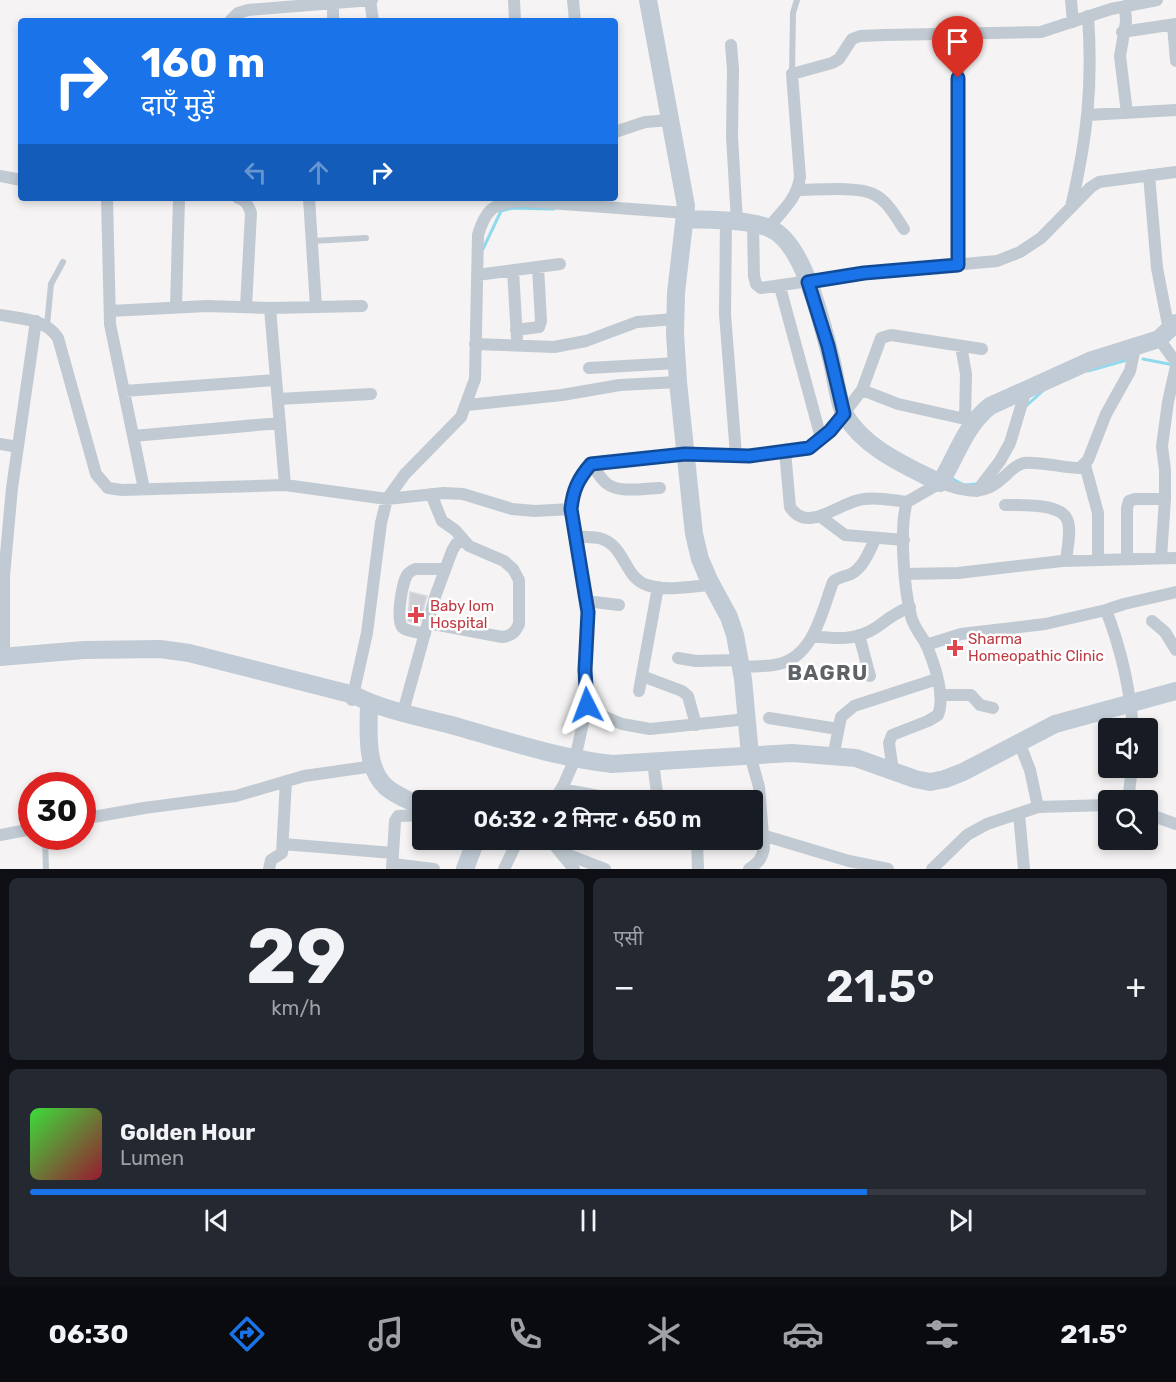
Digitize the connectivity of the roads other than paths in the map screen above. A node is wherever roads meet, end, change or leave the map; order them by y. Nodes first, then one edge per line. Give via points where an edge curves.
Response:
1 (371, 0) edge
2 (514, 0) edge
3 (573, 0) edge
4 (648, 0) edge
5 (796, 0) edge
6 (1071, 0) edge
7 (1157, 0) edge
8 (311, 3) edge
9 (333, 3) junction
10 (1125, 6) junction
11 (1088, 16) junction
12 (233, 18) edge
13 (333, 18) edge
14 (373, 18) edge
15 (515, 18) edge
16 (575, 18) edge
17 (1073, 22) junction
18 (1174, 24) edge
19 (1122, 32) junction
20 (958, 34) junction
21 (731, 45) dead end
22 (1176, 61) edge
23 (792, 74) junction
24 (1176, 110) edge
25 (1126, 113) junction
26 (1088, 115) junction
27 (671, 120) junction
28 (618, 131) edge
29 (1176, 172) edge
30 (1149, 175) junction
31 (0, 176) edge
32 (18, 179) edge
33 (798, 190) junction
34 (106, 201) edge
35 (179, 201) edge
36 (244, 201) edge
37 (309, 201) edge
38 (513, 201) edge
39 (527, 201) edge
40 (1071, 208) junction
41 (686, 216) junction
42 (746, 224) junction
43 (904, 229) dead end
44 (366, 238) dead end
45 (312, 241) junction
46 (63, 262) dead end
47 (560, 264) dead end
48 (958, 265) junction
49 (538, 267) junction
50 (513, 270) junction
51 (477, 275) junction
52 (808, 282) junction
53 (780, 287) junction
54 (362, 306) dead end
55 (246, 307) junction
56 (316, 307) junction
57 (176, 308) junction
58 (270, 308) junction
59 (110, 311) junction
60 (0, 315) edge
61 (675, 319) junction
62 (41, 323) junction
63 (516, 330) junction
64 (1168, 331) edge
65 (475, 344) junction
66 (518, 345) junction
67 (961, 346) junction
68 (982, 349) dead end
69 (1134, 352) junction
70 (1176, 359) edge
71 (677, 363) junction
72 (589, 368) dead end
73 (1175, 374) edge
74 (276, 380) junction
75 (678, 382) junction
76 (862, 390) junction
77 (1026, 390) junction
78 (124, 391) junction
79 (371, 394) dead end
80 (278, 399) junction
81 (467, 405) junction
82 (844, 414) junction
83 (969, 420) junction
84 (280, 423) junction
85 (133, 436) junction
86 (821, 438) junction
87 (0, 444) edge
88 (18, 447) junction
89 (785, 451) junction
90 (685, 454) junction
91 (736, 455) junction
92 (591, 464) junction
93 (1085, 465) junction
94 (1170, 467) edge
95 (940, 483) junction
96 (285, 485) junction
97 (660, 488) dead end
98 (144, 489) junction
99 (977, 491) junction
100 (431, 494) junction
101 (1165, 498) junction
102 (387, 499) junction
103 (907, 502) junction
104 (1005, 505) dead end
105 (571, 509) junction
106 (821, 517) junction
107 (575, 536) junction
108 (876, 538) junction
109 (463, 540) junction
110 (904, 540) junction
111 (1127, 558) junction
112 (1161, 558) junction
113 (1176, 558) edge
114 (1098, 559) junction
115 (1066, 561) junction
116 (445, 569) junction
117 (905, 574) junction
118 (711, 585) junction
119 (658, 587) junction
120 (1176, 592) edge
121 (586, 601) junction
122 (619, 605) dead end
123 (909, 607) junction
124 (1106, 610) junction
125 (1152, 621) dead end
126 (426, 628) junction
127 (859, 635) junction
128 (812, 636) junction
129 (926, 645) junction
130 (1176, 650) edge
131 (678, 658) dead end
132 (1, 661) edge
133 (741, 663) junction
134 (642, 676) junction
135 (870, 676) dead end
136 (937, 679) junction
137 (639, 691) dead end
138 (1176, 691) edge
139 (940, 695) junction
140 (359, 699) junction
141 (1131, 703) junction
142 (993, 708) dead end
143 (586, 709) junction
144 (403, 712) junction
145 (747, 718) junction
146 (769, 718) dead end
147 (1132, 718) edge
148 (696, 724) junction
149 (838, 729) junction
150 (1019, 742) junction
151 (750, 755) junction
152 (833, 756) junction
153 (575, 759) junction
154 (653, 762) junction
155 (374, 766) junction
156 (893, 771) junction
157 (286, 781) junction
158 (561, 789) joint
159 (566, 790) edge
160 (657, 790) edge
161 (759, 790) edge
162 (412, 801) edge
163 (1098, 805) edge
164 (1038, 807) junction
165 (1019, 814) junction
166 (412, 815) edge
167 (96, 817) edge
168 (1158, 818) edge
169 (1176, 824) edge
170 (18, 832) edge
171 (763, 832) edge
172 (0, 835) edge
173 (283, 844) junction
174 (45, 850) edge
175 (472, 850) edge
176 (513, 850) edge
177 (697, 850) edge
178 (762, 850) edge
179 (561, 852) joint
180 (393, 862) edge
181 (46, 869) edge
182 (269, 869) edge
183 (434, 869) edge
184 (465, 869) edge
185 (504, 869) edge
186 (574, 869) edge
187 (605, 869) edge
188 (698, 869) edge
189 (749, 869) edge
190 (888, 869) edge
191 (932, 869) edge
192 (1024, 869) edge

1 - 9 street
1 - 14 street
2 - 15 street
3 - 16 street
4 - 27 street
5 - 23 lane
6 - 17 street
7 - 10 street
8 - 9 street
8 - 12 street via 248,10
9 - 13 street
10 - 11 street
10 - 19 street
11 - 17 street
11 - 26 street
17 - 20 street via 1041,32
18 - 19 street
18 - 22 street
19 - 25 street via 1120,56
20 - 23 street via 860,36 852,39 832,63
20 - 48 street
21 - 42 street via 732,136
23 - 33 street
24 - 25 street
25 - 26 street
26 - 40 street
27 - 28 street via 645,122
27 - 41 street
29 - 30 street
30 - 40 street via 1099,182
30 - 64 street
31 - 32 street
33 - 42 street via 792,200
33 - 43 street via 873,194
34 - 59 street
35 - 57 street
36 - 55 street via 251,213
37 - 45 street
38 - 51 street via 492,207 484,218 478,235
39 - 41 street
40 - 48 street via 1041,238 1020,252 997,261
41 - 42 street
41 - 61 street
42 - 52 street via 786,238
42 - 53 street via 756,284 761,288
42 - 91 street via 726,314
44 - 45 lane
45 - 56 street
46 - 62 lane via 51,284
47 - 49 street
48 - 52 street
49 - 50 street
49 - 63 street via 539,327
50 - 51 street
50 - 63 street
51 - 65 street
52 - 53 street
52 - 82 street
53 - 86 street
54 - 56 street
55 - 57 street
55 - 58 street
56 - 58 street
57 - 59 street
58 - 74 street
59 - 78 street
60 - 62 street
61 - 66 street via 637,322 586,341 554,347
61 - 71 street
62 - 88 street
62 - 98 street via 58,338 96,474 108,488
63 - 66 street
64 - 69 street
64 - 70 street via 1172,357
65 - 66 street
65 - 81 street via 475,379
67 - 68 street
67 - 76 street via 891,335 881,338
67 - 83 street
69 - 77 street via 1092,360
69 - 93 street via 1130,371 1106,414
71 - 72 street
71 - 75 street
73 - 94 street via 1162,446
74 - 78 street
74 - 80 street
75 - 81 street via 620,384 562,395
75 - 90 street
76 - 82 street
76 - 83 street via 898,404
77 - 83 street
77 - 99 street via 1010,443
78 - 85 street
79 - 80 street
80 - 84 street
81 - 102 street via 462,417 405,474
82 - 86 street
82 - 95 street via 878,448
83 - 95 street
84 - 85 street
84 - 96 street
85 - 98 street
86 - 89 street via 809,448
87 - 88 street
88 - 132 street via 4,576
89 - 91 street
89 - 106 street via 790,507 802,518
90 - 91 street
90 - 92 street
90 - 118 street via 694,534 699,559
92 - 97 street via 611,486
92 - 105 street via 576,483
93 - 99 street via 1069,468 1020,464 996,485
93 - 114 street via 1098,513
94 - 101 street
95 - 99 street
95 - 103 street
96 - 98 street
96 - 102 street
100 - 102 street
100 - 105 street via 463,494 512,509
100 - 109 street via 442,521
101 - 111 street via 1129,501
101 - 112 street
102 - 140 street
103 - 106 street via 862,499
103 - 110 street via 903,514
104 - 115 street via 1061,511 1069,529
105 - 107 street
106 - 108 street via 845,535
107 - 119 street via 610,543 619,550 639,582
107 - 121 street
108 - 110 street
108 - 128 street via 858,569 833,582
109 - 116 street via 456,544
109 - 126 street via 513,569 519,580 517,630 502,637
110 - 117 street
111 - 112 street
111 - 114 street
112 - 113 street
114 - 115 street
115 - 117 street via 958,573
116 - 126 street
116 - 126 street via 414,569 406,578 399,607 401,626 406,630
117 - 123 street
118 - 119 street
118 - 133 street via 729,617
119 - 134 street
120 - 124 street
121 - 122 street
121 - 143 street
123 - 127 street
123 - 129 street
124 - 129 street via 1045,624 961,634
124 - 141 street via 1118,639
125 - 130 street via 1166,632
126 - 144 street
127 - 128 street via 840,639
127 - 135 street
128 - 133 street via 797,655 779,664
129 - 136 street
131 - 133 street
132 - 140 street via 163,657 194,661 274,684
133 - 145 street
134 - 137 street
134 - 148 street via 688,696
136 - 139 street
136 - 149 street via 854,706 841,717
138 - 141 street
139 - 142 street via 971,695 981,705
139 - 156 street via 938,715 892,735 889,743
140 - 144 street
140 - 155 street
141 - 147 street
141 - 150 street via 1055,724
143 - 148 street via 622,724 650,729
143 - 153 street
144 - 153 street
145 - 148 street
145 - 151 street
146 - 149 street
149 - 152 street
150 - 156 street via 945,779 930,782
150 - 164 street
151 - 152 street
151 - 154 street
151 - 161 street
152 - 156 street via 856,758
153 - 154 street via 612,764
153 - 158 street
154 - 160 street
155 - 157 street
155 - 162 street via 385,786
157 - 167 street via 236,796
157 - 173 street
158 - 159 street
163 - 164 street
164 - 165 street
165 - 191 street via 987,824 967,836
165 - 192 street
166 - 180 street via 398,816
168 - 169 street
170 - 172 street
171 - 190 street via 849,861
173 - 180 street
173 - 182 street via 282,853 271,860
174 - 181 lane
175 - 184 street
176 - 185 street
177 - 188 street
178 - 189 street via 763,856
179 - 186 street
179 - 187 street
180 - 183 street

